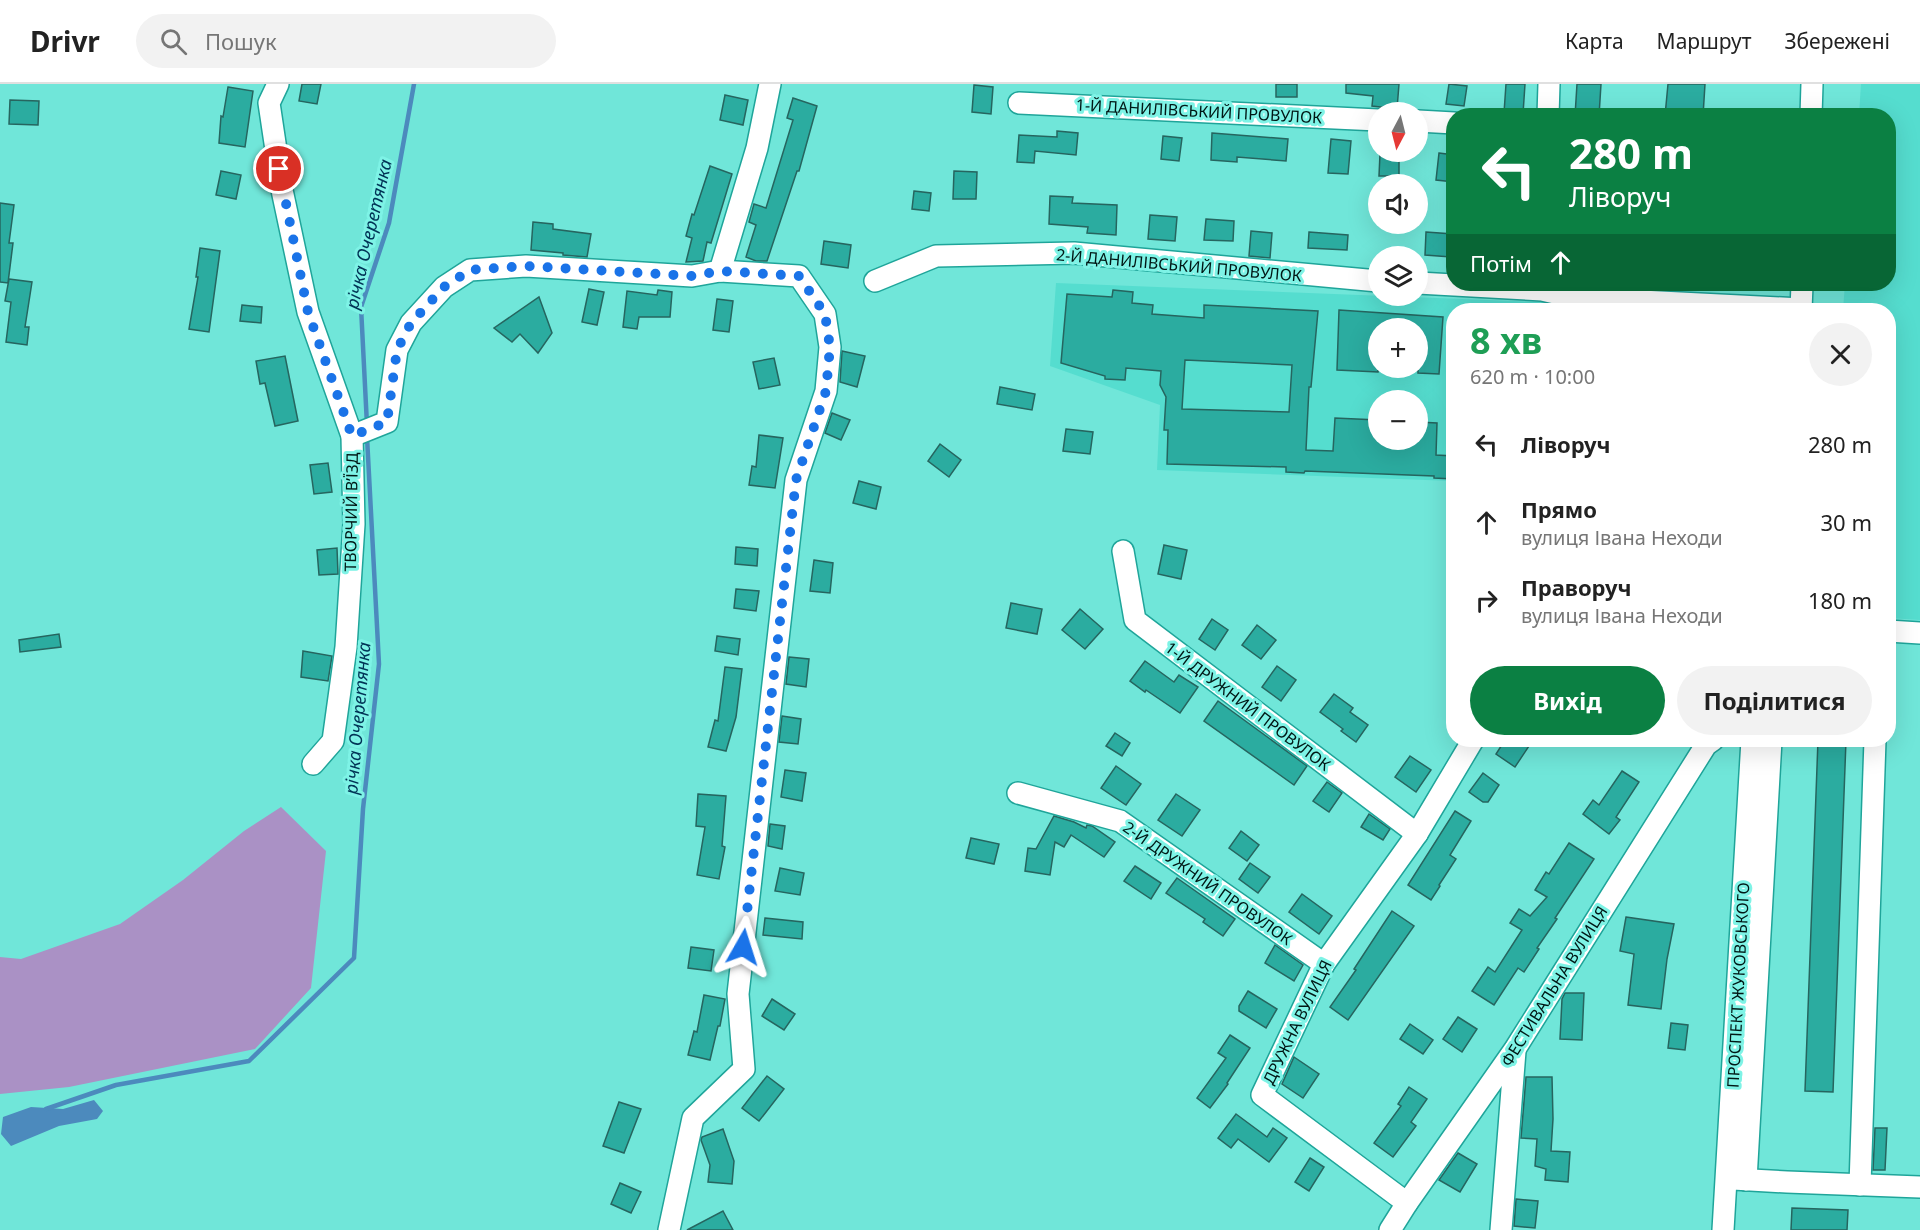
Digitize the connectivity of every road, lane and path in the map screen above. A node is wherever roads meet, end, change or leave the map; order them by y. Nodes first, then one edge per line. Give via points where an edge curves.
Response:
1 (278, 84) edge
2 (770, 84) edge
3 (1549, 84) edge
4 (1812, 84) edge
5 (1019, 103) dead end
6 (1548, 108) edge
7 (1811, 108) edge
8 (1368, 120) edge
9 (1428, 122) edge
10 (1446, 123) edge
11 (720, 271) junction
12 (1368, 280) edge
13 (875, 281) dead end
14 (1428, 283) edge
15 (1446, 284) edge
16 (1554, 291) edge
17 (1594, 303) edge
18 (352, 436) junction
19 (1123, 551) dead end
20 (1896, 632) edge
21 (1920, 633) edge
22 (1469, 747) edge
23 (1705, 747) edge
24 (1752, 747) edge
25 (1770, 747) edge
26 (1875, 747) edge
27 (313, 764) dead end
28 (1018, 793) dead end
29 (1418, 834) junction
30 (1324, 964) junction
31 (1515, 1049) junction
32 (1736, 1179) junction
33 (1860, 1185) junction
34 (1920, 1187) edge
35 (1407, 1203) junction
36 (669, 1230) edge
37 (1390, 1230) edge
38 (1501, 1230) edge
39 (1723, 1230) edge

1 - 18 street, ТВОРЧИЙ В’ЇЗД via 269,104 305,300
2 - 11 street via 757,148
3 - 6 street
4 - 7 street
5 - 8 street, 1-Й ДАНИЛІВСЬКИЙ ПРОВУЛОК
9 - 10 street
11 - 18 street via 692,276 526,266 470,270 444,287 411,323 397,350 387,422
11 - 36 street via 799,276 825,314 830,347 826,391 796,480 738,994 744,1069 693,1118
12 - 13 street, 2-Й ДАНИЛІВСЬКИЙ ПРОВУЛОК via 1074,253 936,256
14 - 15 street
16 - 17 street
18 - 27 street, ТВОРЧИЙ В’ЇЗД via 354,524 346,647 333,741
19 - 29 street, 1-Й ДРУЖНИЙ ПРОВУЛОК via 1135,620
20 - 21 street
22 - 29 street, ДРУЖНА ВУЛИЦЯ
23 - 31 street, ФЕСТИВАЛЬНА ВУЛИЦЯ
24 - 32 street, ПРОСПЕКТ ЖУКОВСЬКОГО
25 - 32 street
26 - 33 street
28 - 30 street, 2-Й ДРУЖНИЙ ПРОВУЛОК via 1120,821
29 - 30 street, ДРУЖНА ВУЛИЦЯ
30 - 35 street, ДРУЖНА ВУЛИЦЯ via 1262,1095
31 - 35 street, ФЕСТИВАЛЬНА ВУЛИЦЯ
31 - 38 street
32 - 33 street
32 - 39 street, ПРОСПЕКТ ЖУКОВСЬКОГО
33 - 34 street
35 - 37 street, ФЕСТИВАЛЬНА ВУЛИЦЯ

